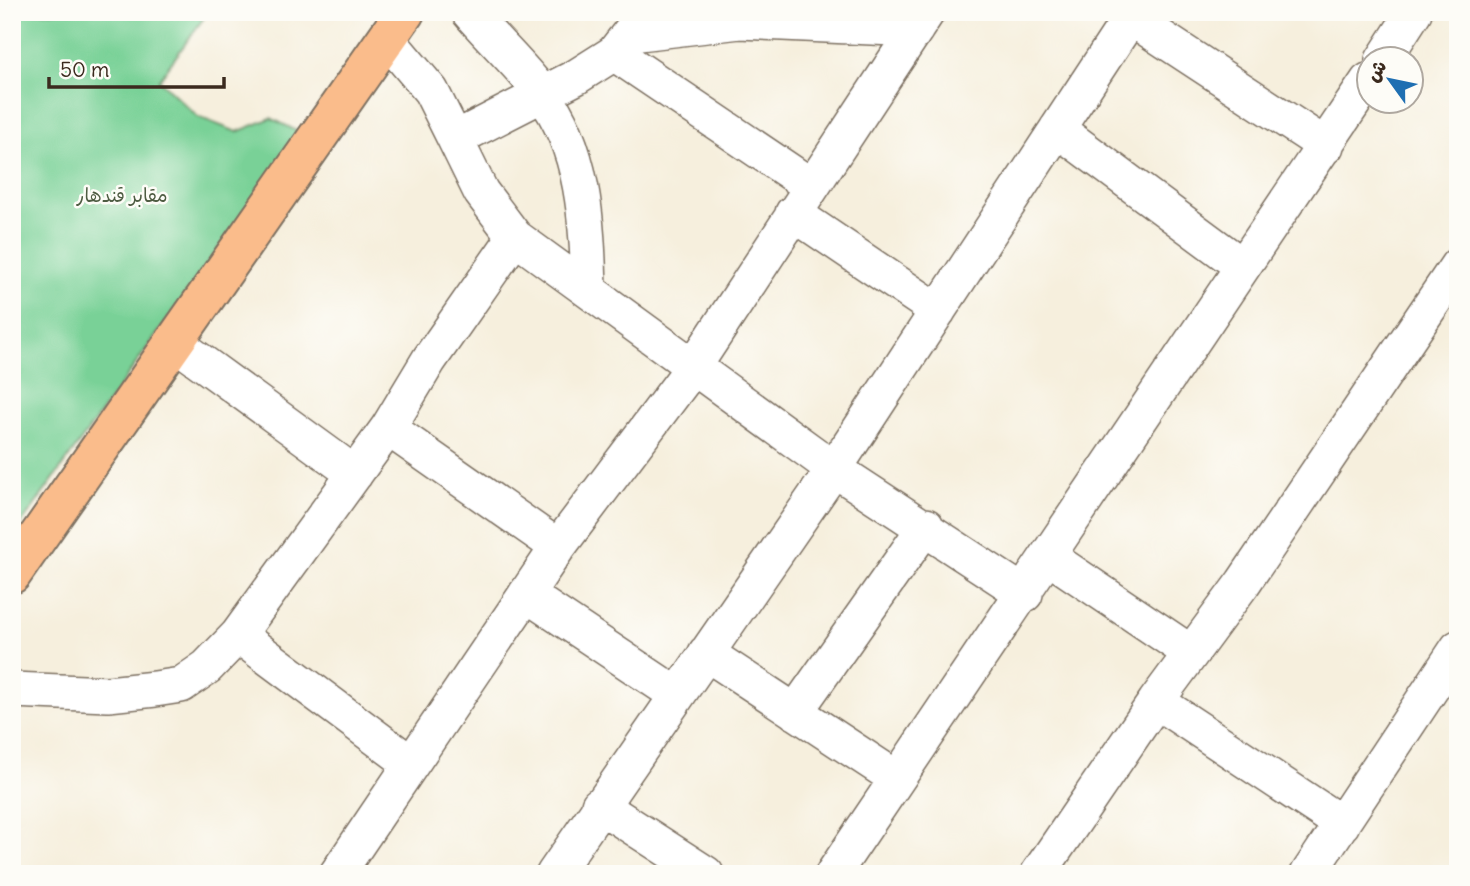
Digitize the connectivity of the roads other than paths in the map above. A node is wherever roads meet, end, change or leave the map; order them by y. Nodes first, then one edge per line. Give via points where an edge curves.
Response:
1 (469, 12) edge
2 (1414, 12) edge
3 (1129, 14) edge
4 (921, 20) edge
5 (396, 25) edge
6 (630, 33) edge
7 (1392, 46) edge
8 (542, 93) junction
9 (1354, 103) edge
10 (1057, 129) junction
11 (455, 139) junction
12 (1326, 146) junction
13 (802, 199) junction
14 (515, 237) junction
15 (1458, 265) edge
16 (1242, 266) junction
17 (589, 288) junction
18 (938, 311) junction
19 (174, 342) junction
20 (694, 366) junction
21 (388, 428) junction
22 (834, 469) junction
23 (355, 474) junction
24 (926, 526) junction
25 (558, 547) junction
26 (1049, 557) junction
27 (12, 574) edge
28 (526, 594) junction
29 (1025, 594) junction
30 (238, 635) junction
31 (706, 653) junction
32 (1191, 653) junction
33 (1456, 654) edge
34 (12, 690) edge
35 (677, 695) junction
36 (1156, 701) junction
37 (796, 712) junction
38 (410, 763) junction
39 (896, 778) junction
40 (599, 805) junction
41 (1342, 824) junction
42 (337, 874) edge
43 (554, 874) edge
44 (706, 874) edge
45 (833, 874) edge
46 (1038, 874) edge
47 (1308, 874) edge

1 - 8 street
2 - 7 street
3 - 10 street
3 - 12 street
4 - 6 street via 740,21
4 - 13 street
5 - 11 street
5 - 19 main road
6 - 8 street via 576,77
6 - 13 street
8 - 11 street
8 - 17 street via 568,144 581,188
9 - 12 street
10 - 16 street
10 - 18 street
11 - 14 street via 481,192
12 - 16 street
13 - 18 street
13 - 20 street
14 - 17 street
14 - 21 street via 429,360
15 - 32 street
16 - 26 street
17 - 20 street
18 - 22 street
19 - 23 street
19 - 27 main road
20 - 22 street
20 - 25 street
21 - 23 street
21 - 25 street
22 - 24 street
22 - 31 street
23 - 30 street
24 - 29 street
24 - 37 street
25 - 28 street
26 - 29 street
26 - 32 street
28 - 35 street
28 - 38 street
29 - 39 street
30 - 34 street via 207,667 181,685 108,694
30 - 38 street
31 - 35 street
31 - 37 street
32 - 36 street
33 - 41 street
35 - 40 street
36 - 41 street
36 - 46 street
37 - 39 street
38 - 42 street
39 - 45 street
40 - 43 street
40 - 44 street
41 - 47 street

